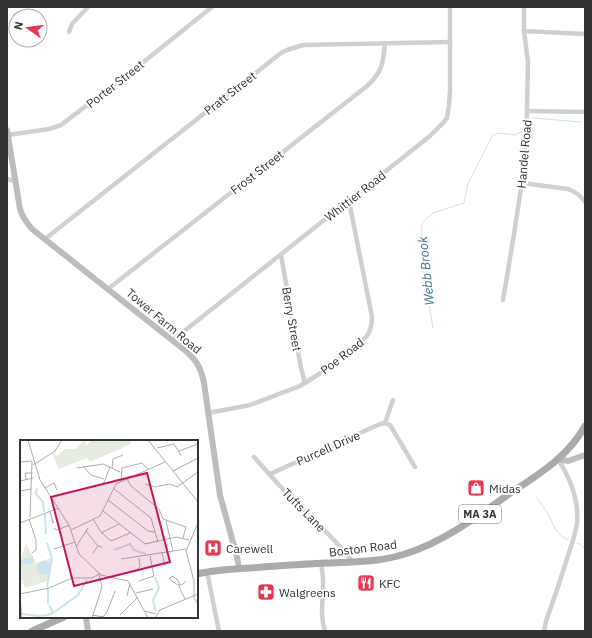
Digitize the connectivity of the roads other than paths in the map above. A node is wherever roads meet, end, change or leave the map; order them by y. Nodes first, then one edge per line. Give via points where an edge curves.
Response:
1 (88, 7) edge
2 (212, 7) edge
3 (450, 7) edge
4 (524, 7) edge
5 (524, 31) junction
6 (69, 32) dead end
7 (585, 34) edge
8 (450, 42) junction
9 (385, 43) junction
10 (527, 111) junction
11 (585, 112) edge
12 (7, 132) edge
13 (7, 180) edge
14 (15, 181) junction
15 (522, 183) junction
16 (349, 201) junction
17 (585, 202) edge
18 (45, 239) junction
19 (281, 255) junction
20 (108, 289) junction
21 (503, 300) dead end
22 (172, 340) junction
23 (305, 383) junction
24 (392, 400) dead end
25 (208, 413) junction
26 (386, 423) junction
27 (585, 426) edge
28 (585, 455) edge
29 (254, 457) dead end
30 (558, 459) junction
31 (415, 467) dead end
32 (270, 474) junction
33 (353, 562) junction
34 (320, 564) junction
35 (239, 568) junction
36 (207, 572) junction
37 (198, 574) edge
38 (62, 618) edge
39 (86, 618) edge
40 (32, 631) edge
41 (88, 631) edge
42 (218, 631) edge
43 (325, 631) edge
44 (544, 631) edge

1 - 6 street via 72,24
2 - 12 street, Porter Street via 61,125 49,129
3 - 8 street, Whittier Road
4 - 5 street, Handel Road
5 - 7 street
5 - 10 street, Handel Road via 528,62
8 - 9 street, Pratt Street
8 - 16 street, Whittier Road via 447,118 430,136
9 - 18 street, Pratt Street via 303,45 281,53
9 - 20 street, Frost Street via 382,67 367,86
10 - 11 street
10 - 15 street, Handel Road via 526,156
12 - 14 street, Tower Farm Road
13 - 14 street
14 - 18 street, Tower Farm Road via 22,214 28,224
15 - 17 street via 568,189 574,191
15 - 21 street, Handel Road
16 - 19 street, Whittier Road
16 - 23 street, Poe Road via 372,324 366,337
18 - 20 street, Tower Farm Road
19 - 22 street, Whittier Road
19 - 23 street, Berry Street
20 - 22 street, Tower Farm Road
22 - 25 street, Tower Farm Road via 193,358 200,369
23 - 25 street, Poe Road via 250,405
24 - 26 street
25 - 35 street, Tower Farm Road via 220,496
26 - 31 street via 390,425
26 - 32 street, Purcell Drive
27 - 30 main road, Boston Road / MA 3A
28 - 30 street via 568,460
29 - 32 street, Tufts Lane
30 - 33 main road, Boston Road / MA 3A via 475,518 438,540 405,554
30 - 44 street via 572,489 576,506 576,524
32 - 33 street, Tufts Lane
33 - 34 main road, Boston Road / MA 3A
34 - 35 main road, Boston Road / MA 3A
34 - 43 street via 324,578 322,613
35 - 36 main road, Boston Road / MA 3A
36 - 37 main road, Boston Road / MA 3A
36 - 42 street
38 - 40 main road
39 - 41 street

